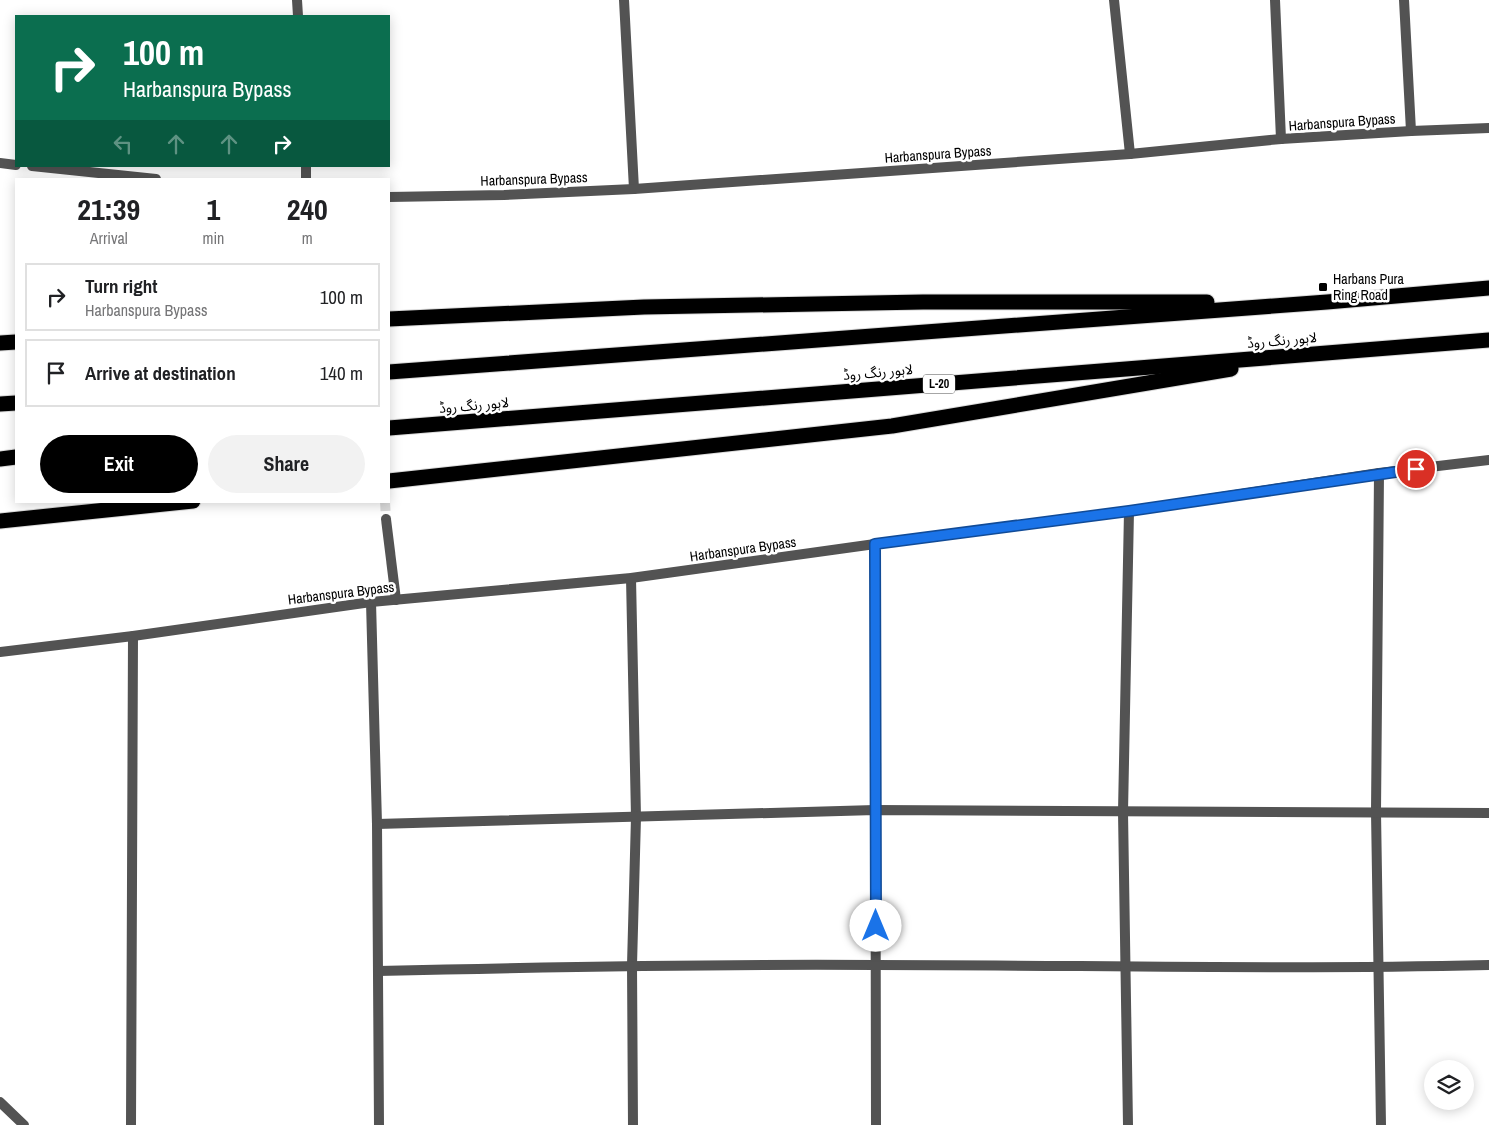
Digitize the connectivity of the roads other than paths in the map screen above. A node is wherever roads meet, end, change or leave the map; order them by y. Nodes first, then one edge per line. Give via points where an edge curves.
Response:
1 (297, 0) edge
2 (624, 0) edge
3 (1114, 0) edge
4 (1276, 0) edge
5 (1404, 0) edge
6 (298, 15) edge
7 (1489, 128) edge
8 (1411, 131) junction
9 (1281, 139) junction
10 (1130, 154) junction
11 (0, 163) edge
12 (15, 165) edge
13 (42, 167) edge
14 (146, 178) edge
15 (634, 189) junction
16 (390, 197) edge
17 (1489, 288) edge
18 (1328, 302) junction
19 (390, 319) edge
20 (1489, 340) edge
21 (15, 342) edge
22 (0, 343) edge
23 (1328, 353) junction
24 (390, 372) edge
25 (15, 403) edge
26 (0, 404) edge
27 (390, 428) edge
28 (15, 457) edge
29 (0, 458) edge
30 (1489, 460) edge
31 (1379, 474) junction
32 (390, 481) edge
33 (174, 503) edge
34 (1129, 511) junction
35 (386, 519) tunnel mouth
36 (0, 521) edge
37 (875, 544) junction
38 (631, 578) junction
39 (396, 600) junction
40 (371, 602) junction
41 (132, 636) junction
42 (0, 652) edge
43 (875, 810) junction
44 (1123, 812) junction
45 (1376, 812) junction
46 (1489, 813) edge
47 (636, 817) junction
48 (377, 824) junction
49 (632, 965) junction
50 (876, 965) junction
51 (1489, 965) edge
52 (1126, 967) junction
53 (1378, 968) junction
54 (378, 970) junction
55 (0, 1102) edge
56 (24, 1125) edge
57 (131, 1125) edge
58 (379, 1125) edge
59 (633, 1125) edge
60 (876, 1125) edge
61 (1128, 1125) edge
62 (1380, 1125) edge

1 - 6 street
2 - 15 street
3 - 10 street
4 - 9 street
5 - 8 street
7 - 8 street, Harbanspura Bypass
8 - 9 street, Harbanspura Bypass
9 - 10 street, Harbanspura Bypass
10 - 15 street, Harbanspura Bypass
11 - 12 street
13 - 14 street
15 - 16 street, Harbanspura Bypass
17 - 18 highway
18 - 19 highway via 913,302 644,307
18 - 24 highway
20 - 23 highway, لاہور رنگ روڈ / L-20
21 - 22 highway
23 - 27 highway, لاہور رنگ روڈ / L-20
23 - 32 highway via 892,426
25 - 26 highway
28 - 29 highway
30 - 31 street, Harbanspura Bypass
31 - 34 street, Harbanspura Bypass
31 - 45 street
33 - 36 highway
34 - 37 street, Harbanspura Bypass
34 - 44 street
35 - 39 street
37 - 38 street, Harbanspura Bypass
37 - 43 street
38 - 39 street, Harbanspura Bypass
38 - 47 street
39 - 40 street, Harbanspura Bypass
40 - 41 street, Harbanspura Bypass
40 - 48 street
41 - 42 street, Harbanspura Bypass
41 - 57 street
43 - 44 street
43 - 47 street
43 - 50 street
44 - 45 street
44 - 52 street
45 - 46 street
45 - 53 street
47 - 48 street
47 - 49 street
48 - 54 street
49 - 50 street
49 - 54 street
49 - 59 street
50 - 52 street
50 - 60 street
51 - 53 street
52 - 53 street
52 - 61 street
53 - 62 street
54 - 58 street
55 - 56 street

